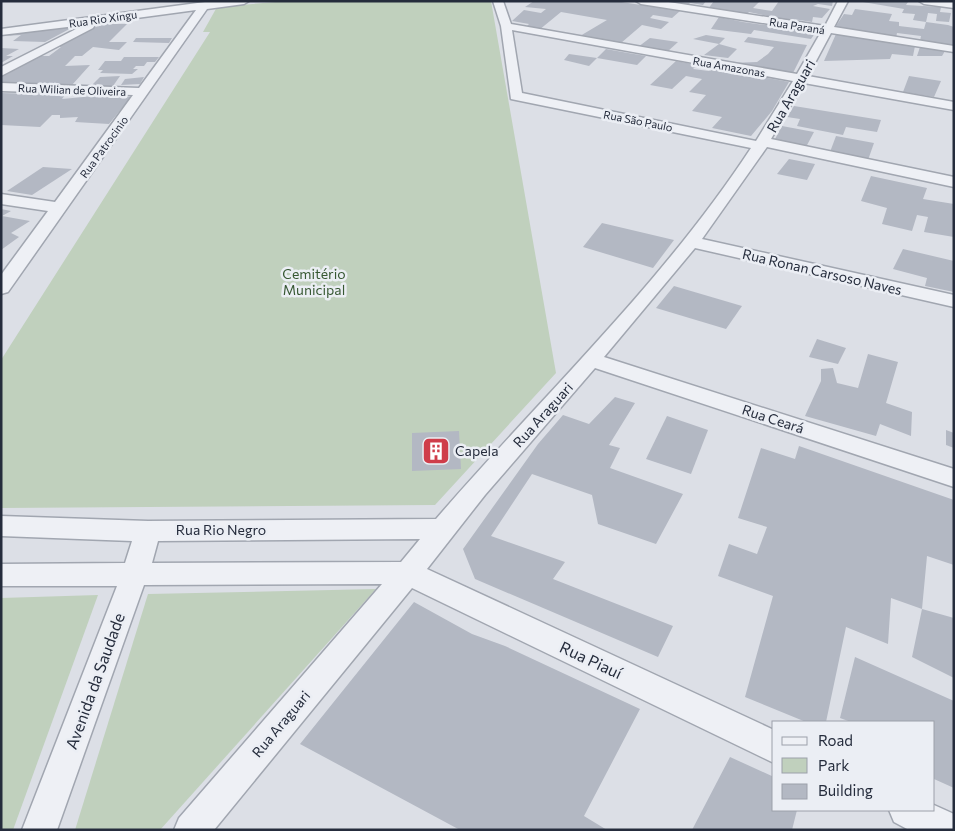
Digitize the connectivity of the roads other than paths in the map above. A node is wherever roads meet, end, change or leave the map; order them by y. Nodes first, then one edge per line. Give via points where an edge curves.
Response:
1 (244, 1) edge
2 (498, 1) edge
3 (641, 1) edge
4 (843, 1) edge
5 (924, 1) edge
6 (205, 5) junction
7 (954, 5) edge
8 (100, 20) junction
9 (506, 26) junction
10 (828, 31) junction
11 (1, 32) edge
12 (954, 49) edge
13 (1, 72) edge
14 (801, 79) junction
15 (1, 87) edge
16 (143, 92) junction
17 (954, 106) edge
18 (762, 144) junction
19 (954, 182) edge
20 (1, 199) edge
21 (60, 208) junction
22 (690, 242) junction
23 (1, 288) edge
24 (954, 301) edge
25 (592, 360) junction
26 (954, 478) edge
27 (1, 526) edge
28 (442, 529) junction
29 (148, 531) junction
30 (135, 573) junction
31 (408, 573) junction
32 (1, 575) edge
33 (772, 746) edge
34 (908, 811) edge
35 (39, 830) edge
36 (191, 830) edge
37 (948, 830) edge

1 - 6 street
2 - 9 street
3 - 10 street, Rua Paraná
4 - 10 street, Rua Araguari
5 - 7 street
6 - 8 street, Rua Rio Xingu
6 - 16 street, Rua Patrocinio
8 - 11 street, Rua Rio Xingu
8 - 13 street
9 - 14 street, Rua Amazonas
9 - 18 street, Rua São Paulo via 516,96
10 - 12 street, Rua Paraná
10 - 14 street, Rua Araguari
14 - 17 street, Rua Amazonas
14 - 18 street, Rua Araguari
15 - 16 street, Rua Wilian de Oliveira
16 - 21 street, Rua Patrocinio
18 - 19 street, Rua São Paulo
18 - 22 street, Rua Araguari
20 - 21 street
21 - 23 street, Rua Patrocinio
22 - 24 street, Rua Ronan Carsoso Naves
22 - 25 street, Rua Araguari
25 - 26 street, Rua Ceará
25 - 28 street, Rua Araguari
27 - 29 street, Rua Rio Negro
28 - 29 street, Rua Rio Negro
28 - 31 street, Rua Araguari
29 - 30 street, Avenida da Saudade
30 - 31 street
30 - 32 street
30 - 35 street, Avenida da Saudade
31 - 33 street, Rua Piauí
31 - 36 street, Rua Araguari
34 - 37 street

